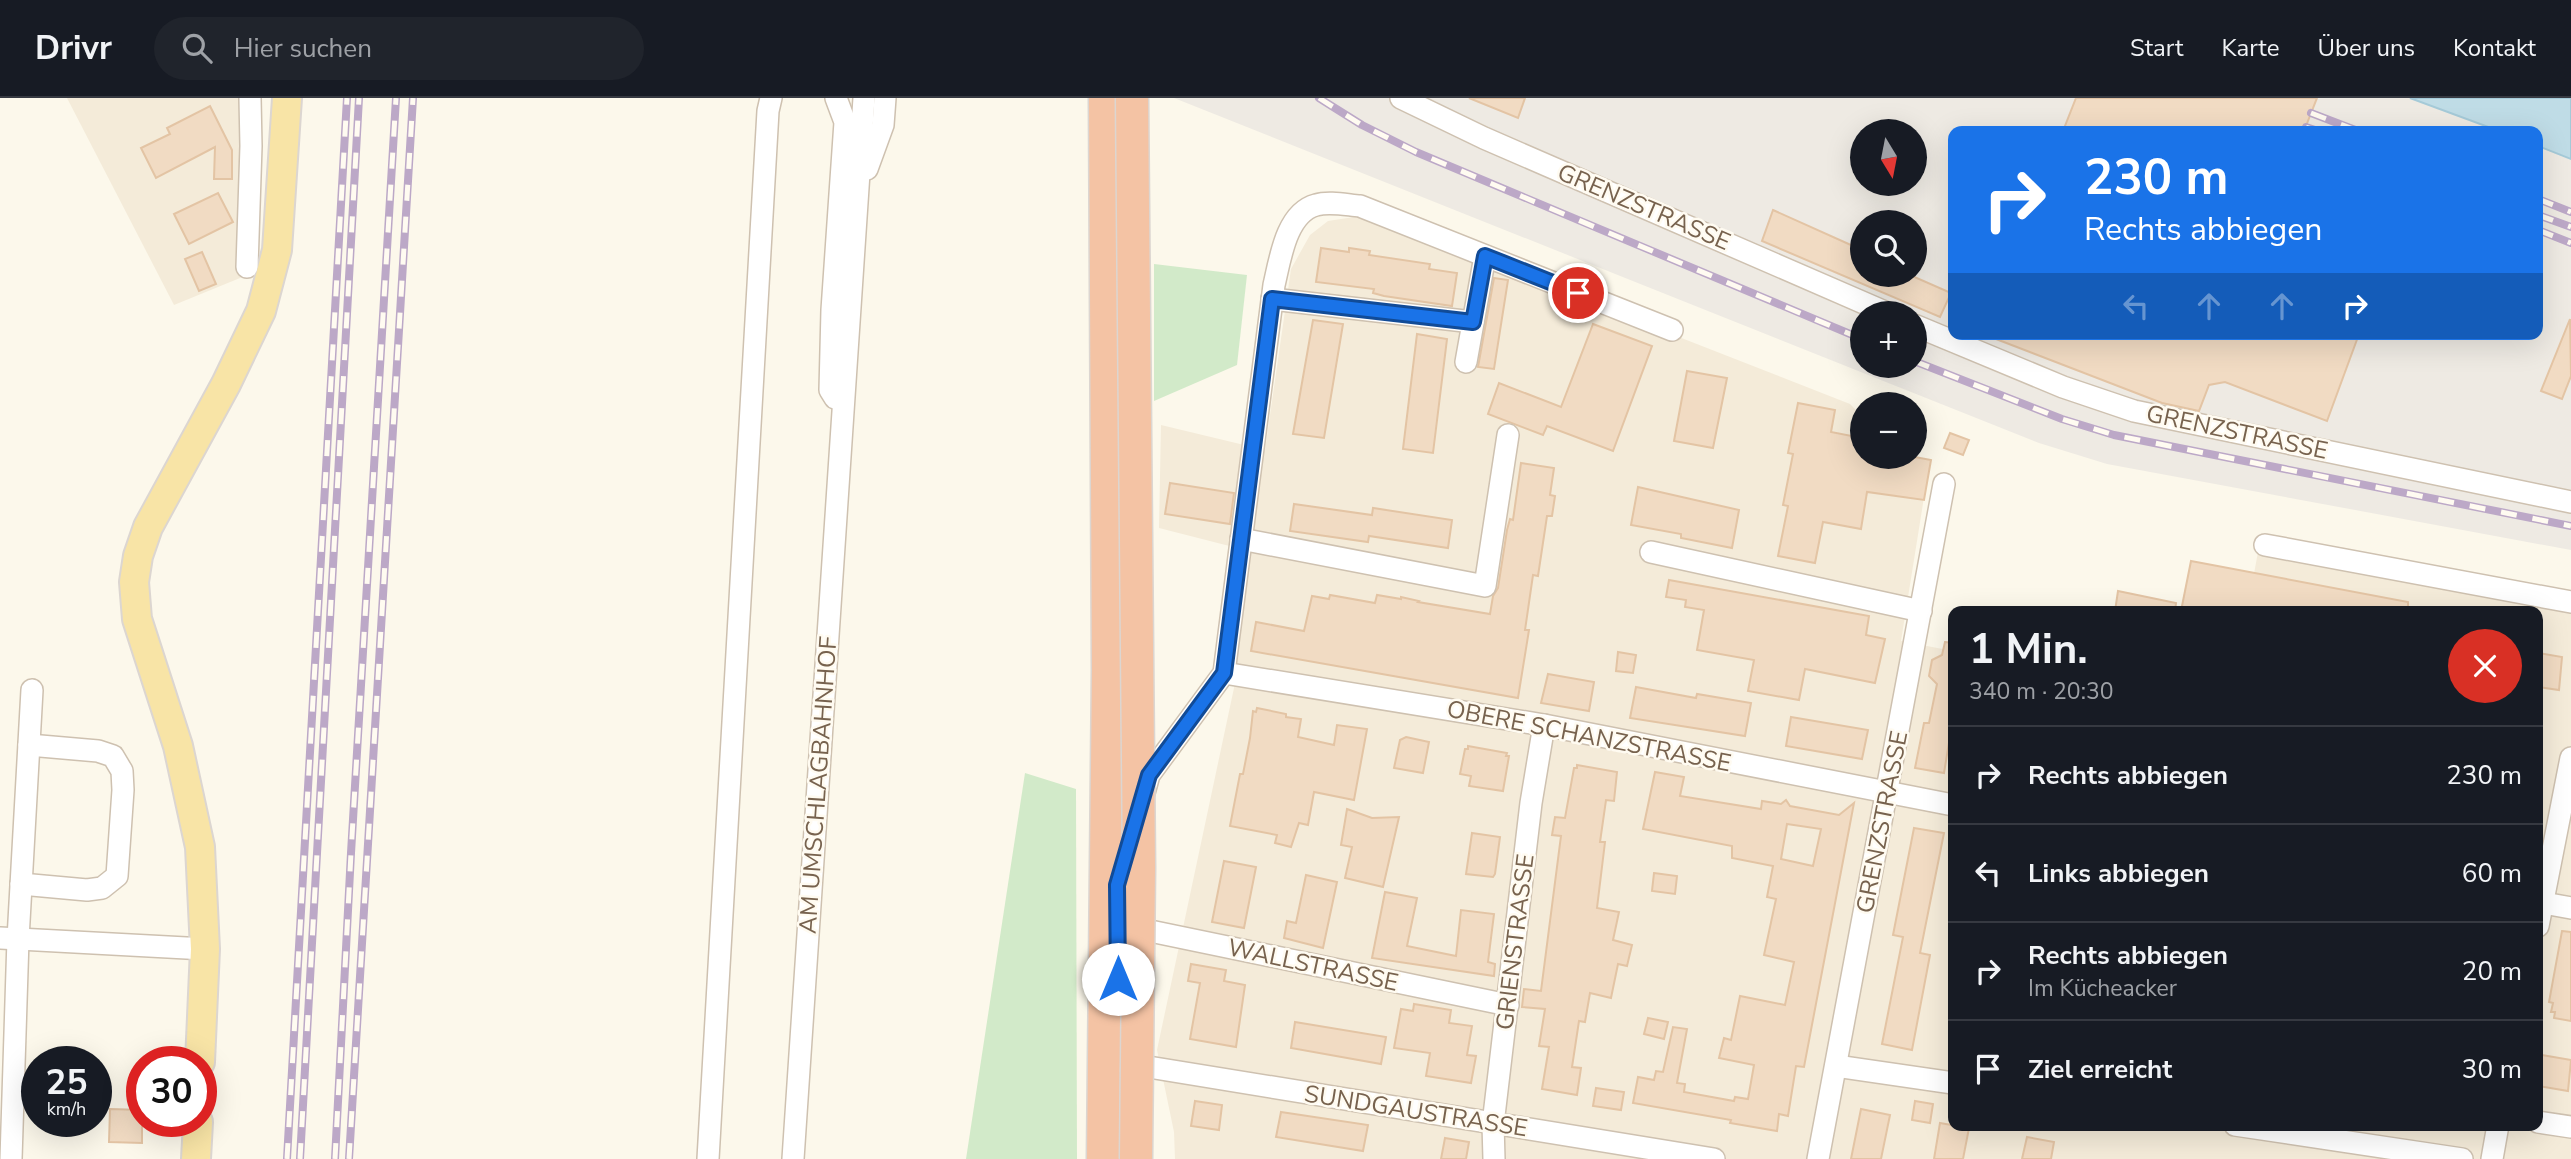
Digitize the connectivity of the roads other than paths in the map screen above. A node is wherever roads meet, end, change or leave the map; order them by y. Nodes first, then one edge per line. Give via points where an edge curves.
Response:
1 (250, 98) edge
2 (288, 98) edge
3 (771, 98) edge
4 (836, 98) edge
5 (864, 98) edge
6 (885, 98) edge
7 (1105, 98) edge
8 (1132, 98) edge
9 (1401, 98) edge
10 (859, 194) junction
11 (1485, 256) junction
12 (247, 267) dead end
13 (1272, 299) junction
14 (1859, 301) edge
15 (1473, 322) junction
16 (1672, 330) dead end
17 (1927, 330) edge
18 (1948, 339) edge
19 (1950, 340) edge
20 (1466, 362) dead end
21 (842, 412) junction
22 (1508, 435) dead end
23 (1944, 484) dead end
24 (2571, 502) edge
25 (1241, 539) junction
26 (2265, 545) dead end
27 (1651, 552) dead end
28 (2571, 602) edge
29 (1921, 611) junction
30 (1224, 673) junction
31 (32, 690) dead end
32 (1544, 725) junction
33 (29, 746) junction
34 (2571, 758) edge
35 (1887, 793) junction
36 (1948, 804) edge
37 (21, 884) junction
38 (2543, 889) edge
39 (2543, 903) edge
40 (2571, 908) edge
41 (1118, 925) junction
42 (9, 939) edge
43 (205, 949) junction
44 (1508, 1005) junction
45 (201, 1046) edge
46 (1118, 1062) junction
47 (1836, 1066) junction
48 (1948, 1082) edge
49 (2543, 1123) edge
50 (1493, 1124) junction
51 (2571, 1127) edge
52 (2281, 1131) edge
53 (2497, 1131) edge
54 (197, 1137) edge
55 (11, 1159) edge
56 (196, 1159) edge
57 (708, 1159) edge
58 (793, 1159) edge
59 (1103, 1159) edge
60 (1117, 1159) edge
61 (1136, 1159) edge
62 (1494, 1159) edge
63 (1714, 1159) edge
64 (1818, 1159) edge
65 (2462, 1159) edge
66 (2492, 1159) edge

1 - 12 street
2 - 43 main road via 277,250 261,311 148,527 134,582 137,619 178,746 200,847
3 - 57 street
4 - 21 street via 845,122 831,390
5 - 10 street
6 - 10 street via 883,125
7 - 59 highway via 1108,670
8 - 61 highway, bridge via 1139,868
9 - 14 street, GRENZSTRASSE via 1475,135
10 - 21 street, AM UMSCHLAGBAHNHOF
11 - 13 street via 1360,206 1315,205 1300,214 1285,239
11 - 15 street
11 - 16 street
13 - 15 street
13 - 25 street
15 - 20 street
17 - 18 street, GRENZSTRASSE
19 - 24 street, GRENZSTRASSE via 2134,411
21 - 58 street, AM UMSCHLAGBAHNHOF
22 - 25 street via 1485,586
23 - 29 street, GRENZSTRASSE
25 - 30 street
26 - 28 street
27 - 29 street
29 - 35 street, GRENZSTRASSE
30 - 32 street, OBERE SCHANZSTRASSE
30 - 41 street via 1149,775 1117,885
31 - 33 street
32 - 35 street, OBERE SCHANZSTRASSE
32 - 44 street, GRIENSTRASSE
33 - 37 street
33 - 37 street via 113,756 122,771 123,790 117,876 102,888 87,890
34 - 38 street
35 - 36 street, OBERE SCHANZSTRASSE
35 - 47 street, GRENZSTRASSE
37 - 42 street
39 - 40 street
41 - 44 street, WALLSTRASSE
41 - 46 street
42 - 43 street
42 - 55 street
43 - 45 main road
44 - 50 street, GRIENSTRASSE
46 - 50 street, SUNDGAUSTRASSE
46 - 60 street
47 - 48 street
47 - 64 street, GRENZSTRASSE
49 - 51 street
50 - 62 street, GRIENSTRASSE
50 - 63 street, SUNDGAUSTRASSE
52 - 65 street
53 - 66 street
54 - 56 main road

